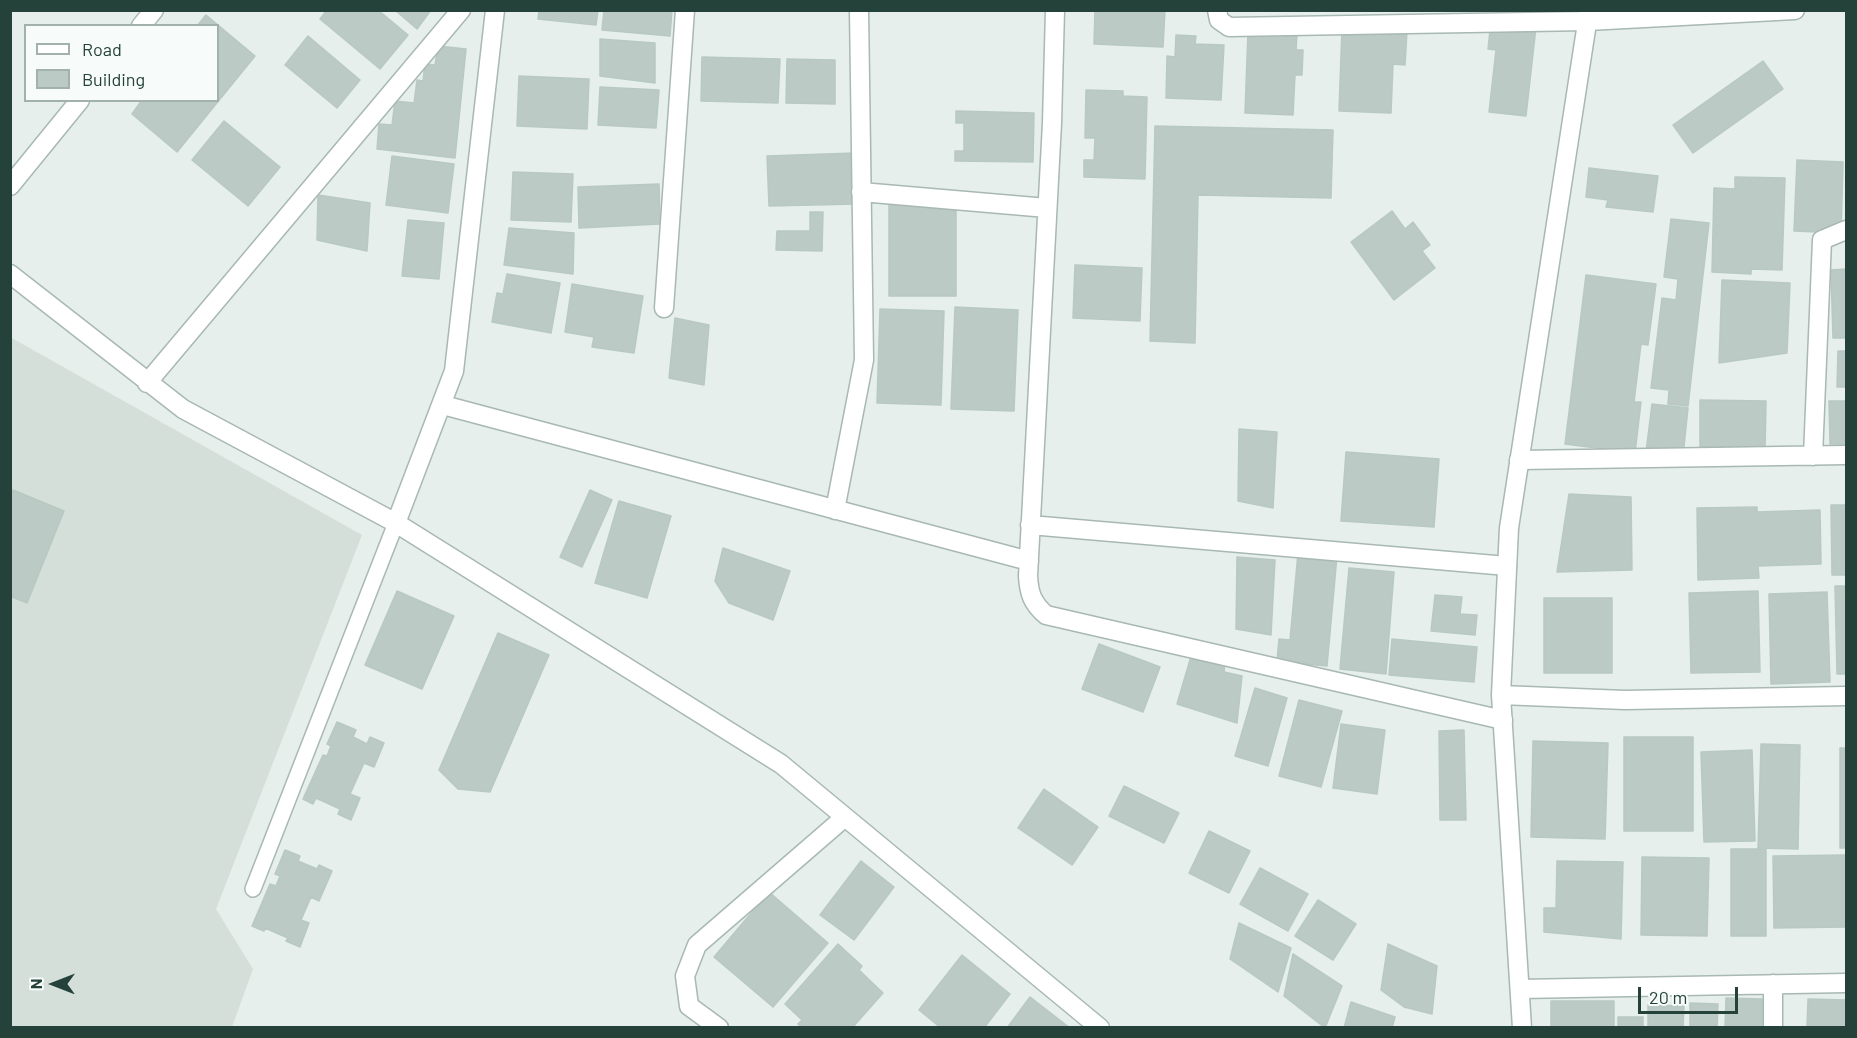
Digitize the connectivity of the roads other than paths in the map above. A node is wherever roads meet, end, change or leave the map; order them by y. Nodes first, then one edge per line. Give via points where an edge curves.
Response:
1 (154, 10) edge
2 (461, 10) edge
3 (495, 10) edge
4 (685, 10) edge
5 (859, 10) edge
6 (1054, 10) edge
7 (1217, 10) edge
8 (1795, 10) edge
9 (1589, 16) edge
10 (143, 24) edge
11 (78, 102) edge
12 (10, 186) edge
13 (861, 192) junction
14 (1047, 208) junction
15 (1846, 230) edge
16 (10, 274) edge
17 (664, 308) dead end
18 (147, 383) junction
19 (443, 405) junction
20 (1846, 455) edge
21 (1813, 456) junction
22 (1519, 460) junction
23 (835, 510) junction
24 (396, 523) junction
25 (1030, 525) junction
26 (1029, 561) junction
27 (1507, 566) junction
28 (1501, 695) junction
29 (1846, 696) edge
30 (1503, 720) junction
31 (845, 817) junction
32 (253, 889) dead end
33 (1846, 983) edge
34 (1773, 984) junction
35 (1520, 988) junction
36 (719, 1028) edge
37 (1100, 1028) edge
38 (1522, 1028) edge
39 (1773, 1028) edge

1 - 10 street
2 - 18 street
3 - 19 street via 457,353
4 - 17 street
5 - 13 street
6 - 14 street
7 - 9 street via 1219,20 1229,27
8 - 9 street
9 - 22 street
11 - 12 street
13 - 14 street
13 - 23 street via 864,360
14 - 25 street
15 - 21 street via 1822,240
16 - 18 street
18 - 24 street via 183,409
19 - 23 street
19 - 24 street
20 - 21 street
21 - 22 street
22 - 27 street
23 - 26 street
24 - 31 street via 765,753
24 - 32 lane
25 - 26 street
25 - 27 street
26 - 30 street via 1029,592 1035,606 1046,615
27 - 28 street
28 - 29 street via 1625,700
28 - 30 street
30 - 35 street
31 - 36 street via 697,945 685,976 689,1006
31 - 37 street
33 - 34 street
34 - 35 street
34 - 39 street
35 - 38 street

